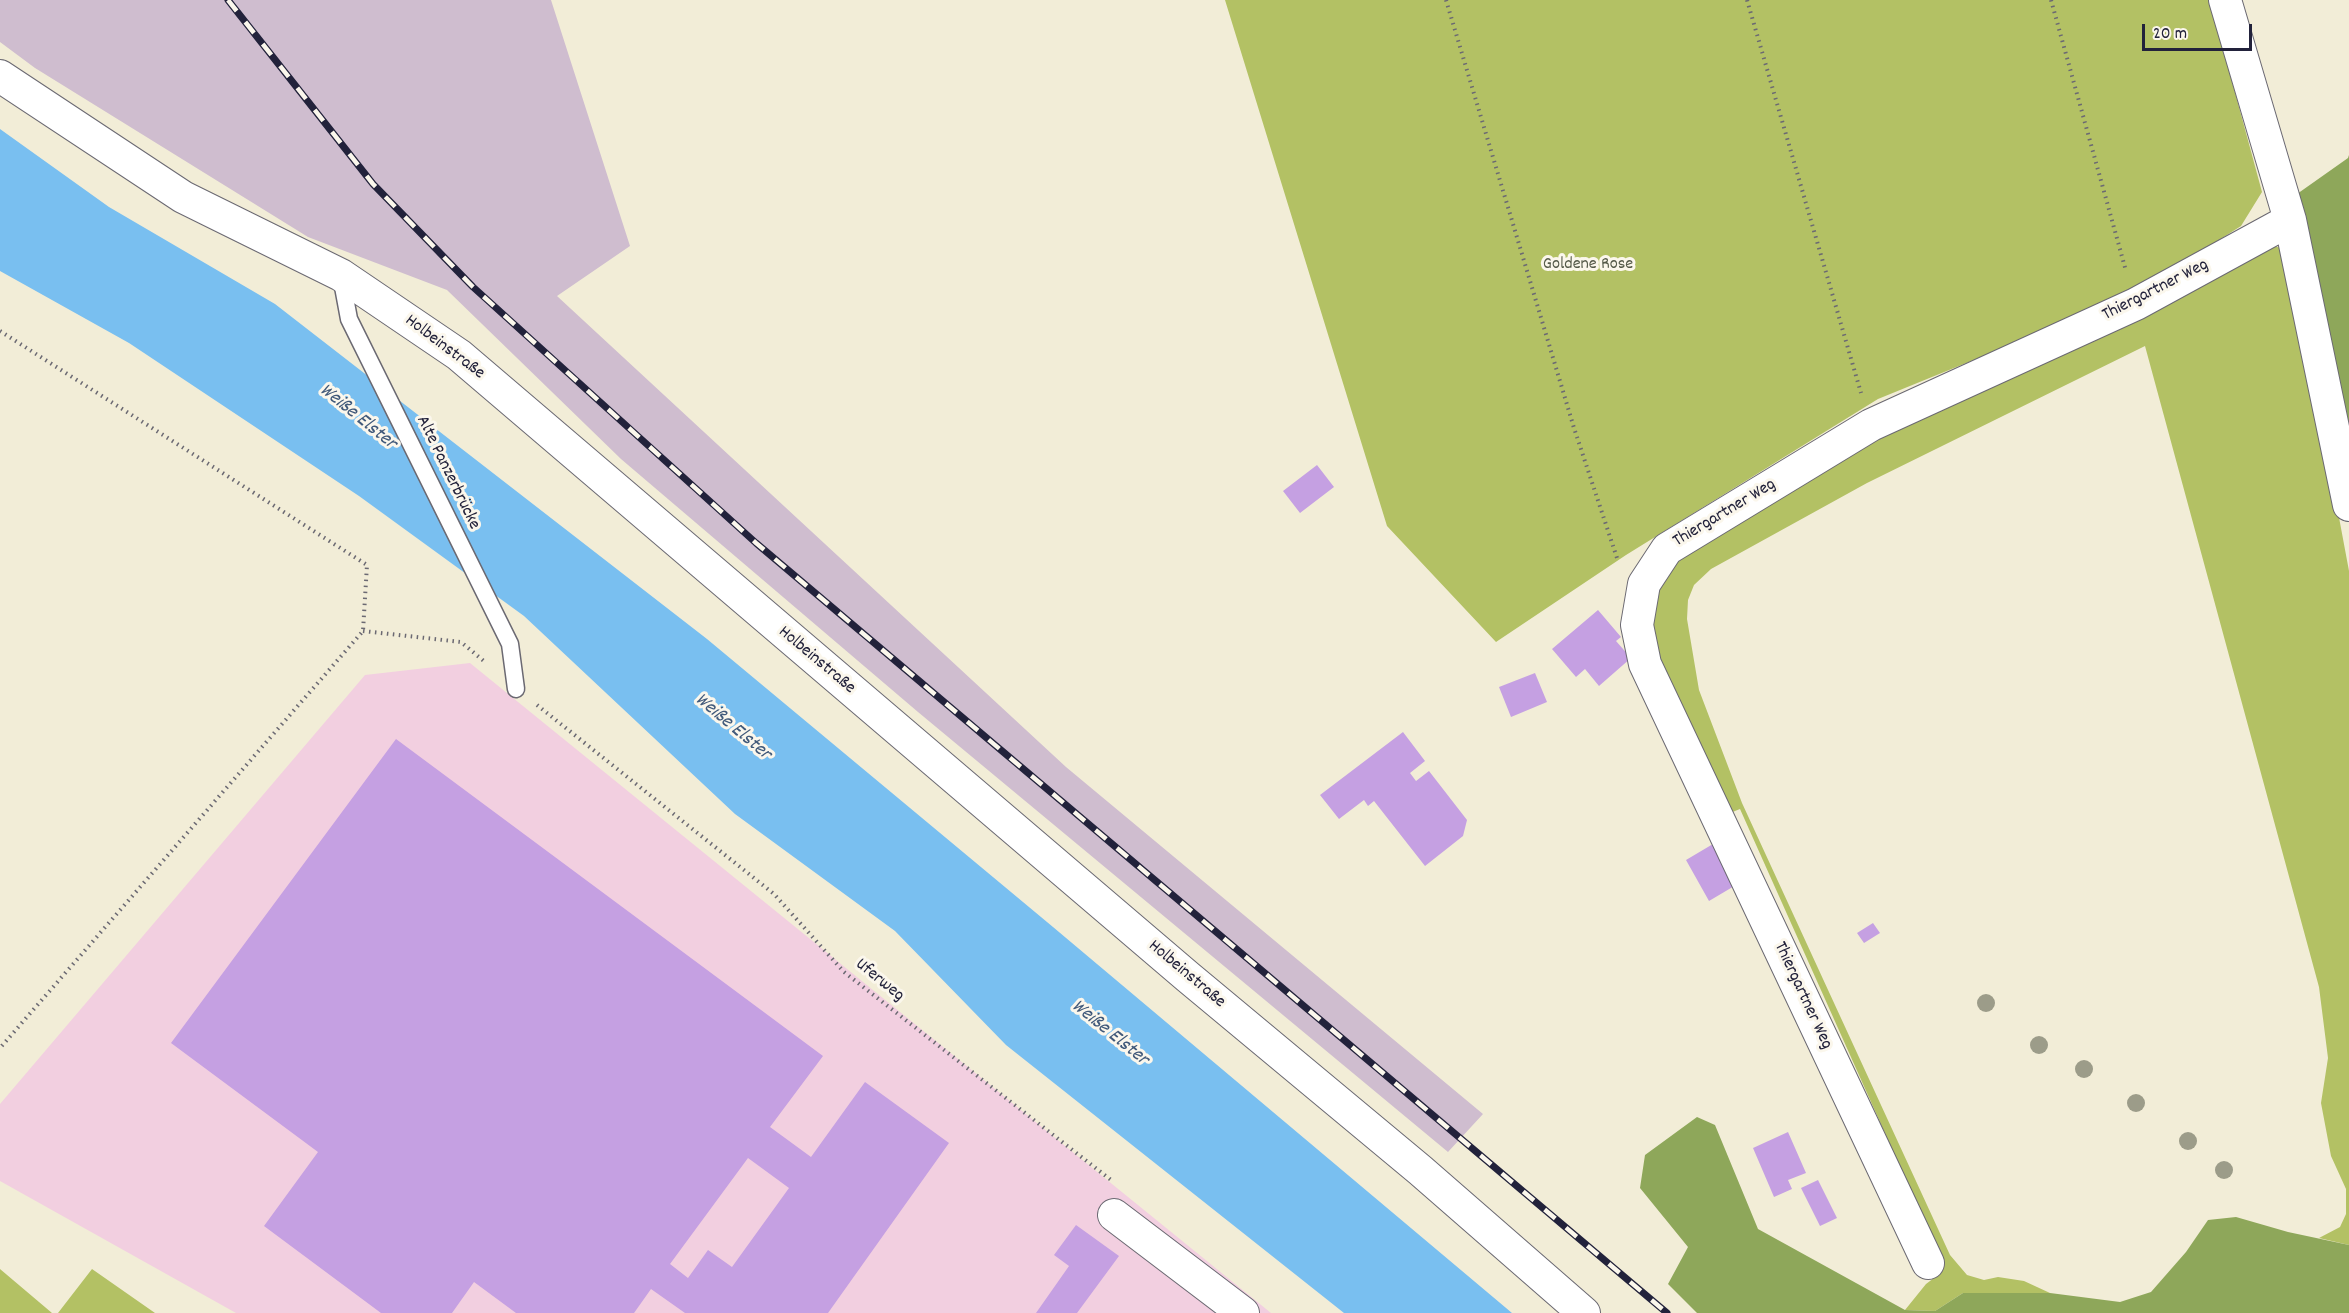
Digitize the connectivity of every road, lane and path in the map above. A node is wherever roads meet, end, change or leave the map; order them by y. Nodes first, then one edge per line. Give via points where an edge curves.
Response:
1 (1446, 0) edge
2 (1747, 0) edge
3 (2051, 0) edge
4 (2225, 0) edge
5 (0, 76) edge
6 (2290, 220) junction
7 (341, 275) junction
8 (2136, 304) junction
9 (0, 331) edge
10 (1871, 425) junction
11 (2349, 505) edge
12 (1644, 584) junction
13 (363, 631) junction
14 (516, 689) junction
15 (0, 1048) edge
16 (1116, 1184) dead end
17 (1114, 1215) dead end
18 (1928, 1263) dead end
19 (1243, 1313) edge
20 (1584, 1313) edge

1 - 12 path via 1617,561
2 - 10 path
3 - 8 path
4 - 6 street
5 - 7 street, Holbeinstraße via 183,197
6 - 8 street, Thiergartner Weg
6 - 11 street
7 - 14 lane, Alte Panzerbrücke via 349,319 510,644
7 - 20 street, Holbeinstraße via 459,355
8 - 10 street, Thiergartner Weg
9 - 13 path via 367,566
10 - 12 street, Thiergartner Weg via 1667,549
12 - 18 street, Thiergartner Weg via 1637,625 1645,664
13 - 14 path, Uferweg via 461,642
13 - 15 path
14 - 16 path, Uferweg via 774,894 844,972
17 - 19 street

